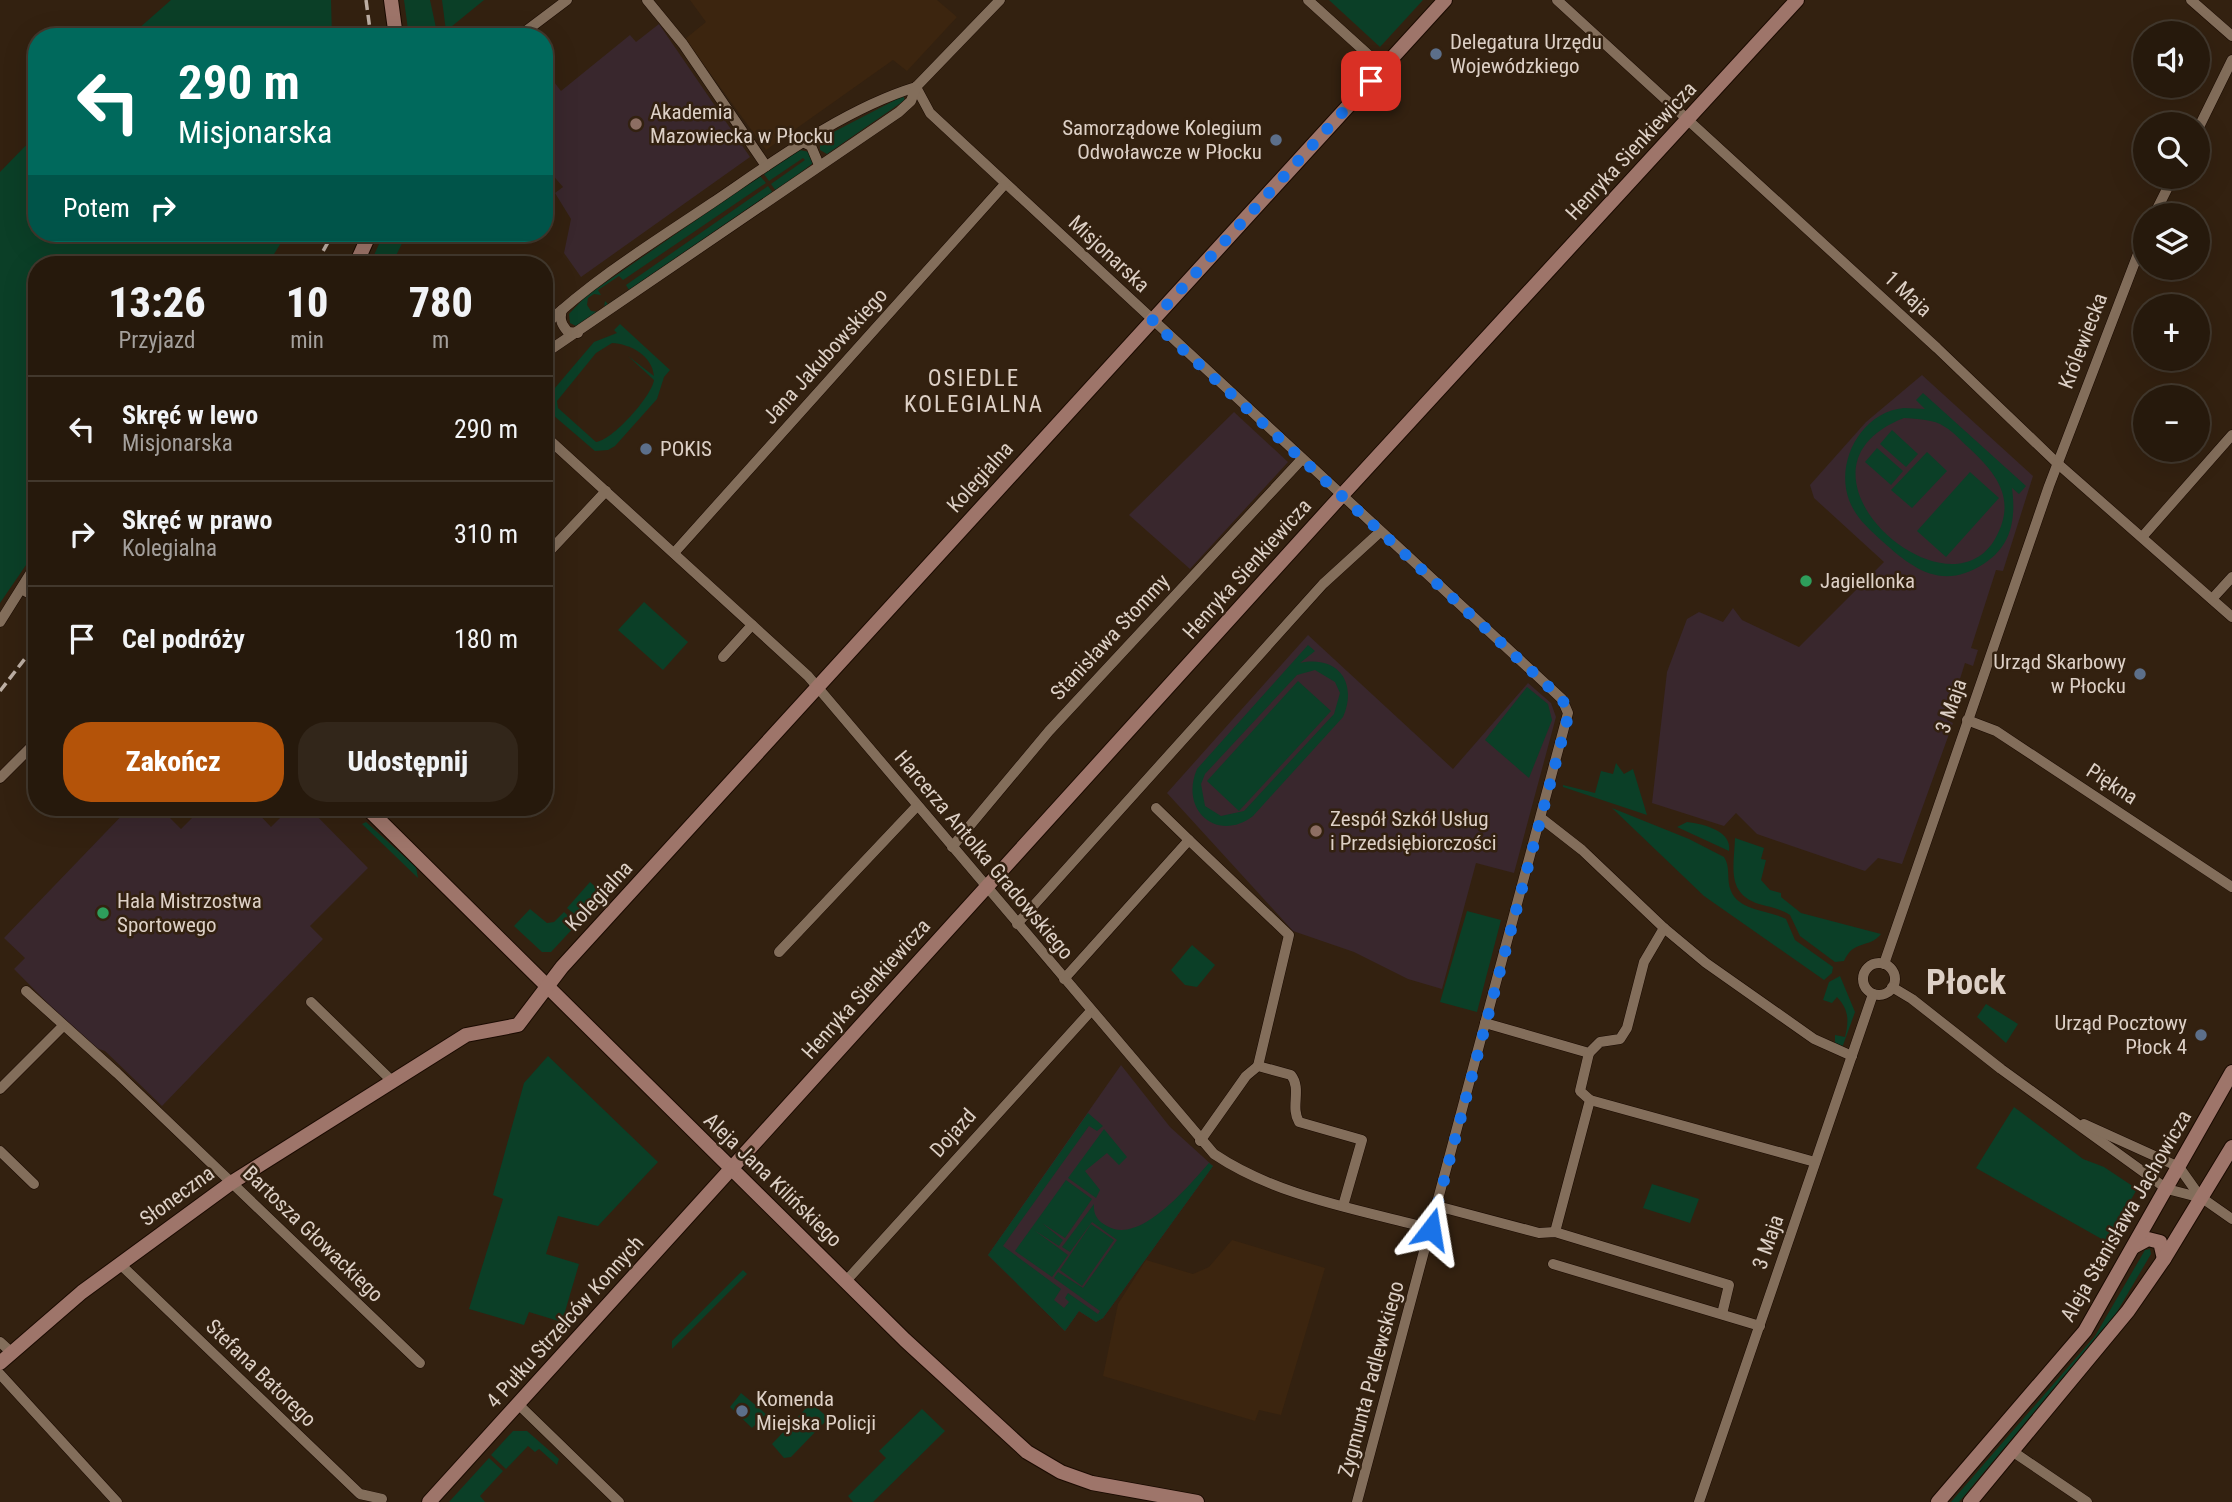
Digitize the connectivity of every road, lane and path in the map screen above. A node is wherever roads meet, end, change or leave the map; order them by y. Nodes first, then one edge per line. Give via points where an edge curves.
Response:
1 (391, 0) edge
2 (568, 0) edge
3 (647, 0) edge
4 (1000, 0) edge
5 (1308, 0) edge
6 (1445, 0) edge
7 (1557, 0) edge
8 (1797, 0) edge
9 (2191, 0) edge
10 (395, 28) edge
11 (530, 28) edge
12 (2232, 36) edge
13 (2232, 60) edge
14 (1383, 68) junction
15 (916, 87) junction
16 (2206, 112) edge
17 (1688, 119) junction
18 (803, 142) junction
19 (819, 165) junction
20 (766, 166) junction
21 (1005, 184) junction
22 (2133, 267) edge
23 (564, 306) junction
24 (553, 317) edge
25 (1152, 321) junction
26 (578, 333) junction
27 (553, 348) edge
28 (2232, 435) edge
29 (553, 443) edge
30 (1301, 459) junction
31 (2057, 463) junction
32 (606, 491) junction
33 (1342, 496) junction
34 (1380, 532) junction
35 (2143, 536) junction
36 (553, 548) edge
37 (674, 553) junction
38 (2232, 577) edge
39 (28, 581) edge
40 (23, 590) junction
41 (28, 593) edge
42 (2212, 599) junction
43 (2232, 617) edge
44 (0, 622) edge
45 (752, 625) junction
46 (723, 657) dead end
47 (818, 688) junction
48 (1562, 699) joint
49 (1967, 720) junction
50 (28, 750) edge
51 (0, 778) edge
52 (917, 806) junction
53 (1156, 808) dead end
54 (375, 816) edge
55 (1541, 818) junction
56 (1189, 840) junction
57 (952, 847) junction
58 (986, 887) junction
59 (2232, 887) edge
60 (1017, 924) junction
61 (1664, 928) junction
62 (779, 952) dead end
63 (1884, 964) junction
64 (1064, 979) junction
65 (548, 985) junction
66 (1892, 987) junction
67 (26, 991) dead end
68 (1873, 994) junction
69 (311, 1002) dead end
70 (1090, 1012) junction
71 (1485, 1023) junction
72 (518, 1025) joint
73 (62, 1027) junction
74 (1589, 1053) junction
75 (1852, 1056) junction
76 (1258, 1066) junction
77 (2232, 1072) edge
78 (392, 1081) junction
79 (0, 1089) edge
80 (1590, 1100) junction
81 (2076, 1120) junction
82 (1200, 1141) junction
83 (2232, 1147) edge
84 (0, 1151) edge
85 (1815, 1162) junction
86 (2179, 1167) junction
87 (731, 1169) junction
88 (231, 1183) junction
89 (34, 1184) dead end
90 (2167, 1189) junction
91 (2202, 1198) junction
92 (1343, 1206) junction
93 (1437, 1206) junction
94 (2232, 1219) edge
95 (1431, 1229) junction
96 (1555, 1232) junction
97 (2135, 1246) junction
98 (2164, 1259) junction
99 (120, 1264) junction
100 (1553, 1264) dead end
101 (846, 1281) junction
102 (1722, 1314) junction
103 (1760, 1326) junction
104 (4, 1352) edge
105 (420, 1363) dead end
106 (0, 1374) edge
107 (518, 1404) junction
108 (2012, 1451) junction
109 (382, 1499) dead end
110 (1943, 1499) edge
111 (117, 1502) edge
112 (429, 1502) edge
113 (619, 1502) edge
114 (1197, 1502) edge
115 (1357, 1502) edge
116 (1699, 1502) edge
117 (1970, 1502) edge
118 (2087, 1502) edge

1 - 10 street
2 - 11 street
3 - 20 street via 683,44
4 - 15 street
5 - 14 street
6 - 14 street, Kolegialna
7 - 17 street, 1 Maja
8 - 17 street, Henryka Sienkiewicza
9 - 12 street
13 - 16 street
14 - 25 street, Kolegialna
15 - 18 street
15 - 19 street via 911,101 899,112
15 - 21 street, Misjonarska via 930,113
17 - 31 street, 1 Maja
17 - 33 street, Henryka Sienkiewicza
18 - 19 street via 816,153
18 - 20 street
19 - 26 street
20 - 23 street
21 - 25 street, Misjonarska
21 - 37 street, Jana Jakubowskiego
22 - 31 street, Królewiecka
23 - 24 street
23 - 26 street via 563,327
25 - 30 street, Misjonarska
25 - 47 street, Kolegialna
26 - 27 street
28 - 35 street
29 - 32 street, Harcerza Antolka Gradowskiego
30 - 33 street, Misjonarska
30 - 57 street, Stanisława Stommy via 1049,730
31 - 35 street, 1 Maja
31 - 49 street, 3 Maja
32 - 36 street
32 - 37 street, Harcerza Antolka Gradowskiego
33 - 34 street, Misjonarska
33 - 58 street, Henryka Sienkiewicza
34 - 48 street, Misjonarska
34 - 60 street via 1323,584
35 - 42 street, 1 Maja
37 - 45 street, Harcerza Antolka Gradowskiego
38 - 42 street
39 - 40 street
40 - 41 street
40 - 44 street
42 - 43 street, 1 Maja
45 - 46 street
45 - 47 street, Harcerza Antolka Gradowskiego
47 - 52 street, Harcerza Antolka Gradowskiego
47 - 65 street, Kolegialna
48 - 55 street, Zygmunta Padlewskiego via 1569,713
49 - 59 street, Piękna via 1996,731
49 - 63 street, 3 Maja
50 - 51 street
52 - 57 street, Harcerza Antolka Gradowskiego
52 - 62 street
53 - 56 street
54 - 65 street, Aleja Jana Kilińskiego
55 - 61 street
55 - 71 street, Zygmunta Padlewskiego
56 - 64 street
56 - 76 street via 1289,935
57 - 58 street, Harcerza Antolka Gradowskiego
58 - 60 street, Harcerza Antolka Gradowskiego
58 - 87 street, Henryka Sienkiewicza
60 - 64 street, Harcerza Antolka Gradowskiego
61 - 74 street via 1649,949 1624,1036 1600,1042
61 - 75 street via 1814,1039
63 - 66 street via 1893,972
63 - 68 street via 1870,965 1863,973 1865,988
64 - 70 street, Harcerza Antolka Gradowskiego
65 - 72 street, Kolegialna
65 - 87 street, Aleja Jana Kilińskiego
66 - 68 street via 1883,995
66 - 81 street
67 - 73 street, Bartosza Głowackiego
68 - 75 street, 3 Maja
69 - 78 street
70 - 82 street, Harcerza Antolka Gradowskiego
70 - 101 street, Dojazd
71 - 74 street
71 - 93 street, Zygmunta Padlewskiego
72 - 78 street, Słoneczna via 466,1035
73 - 79 street
73 - 88 street, Bartosza Głowackiego via 117,1073
74 - 80 street via 1580,1091
75 - 85 street, 3 Maja
76 - 82 street
76 - 92 street via 1294,1079 1299,1122 1362,1140
77 - 86 street, Aleja Stanisława Jachowicza
78 - 88 street, Słoneczna
80 - 85 street
80 - 96 street
81 - 86 street
81 - 90 street
82 - 92 street, Harcerza Antolka Gradowskiego via 1249,1176
83 - 91 street, Aleja Stanisława Jachowicza
84 - 89 street
85 - 103 street, 3 Maja
86 - 90 street, Aleja Stanisława Jachowicza
86 - 91 street
87 - 101 street, Aleja Jana Kilińskiego
87 - 107 street, 4 Pułku Strzelców Konnych
88 - 99 street, Słoneczna
88 - 105 street, Bartosza Głowackiego
90 - 91 street
90 - 97 street, Aleja Stanisława Jachowicza
91 - 94 street
91 - 98 street, Aleja Stanisława Jachowicza
92 - 95 street, Harcerza Antolka Gradowskiego
93 - 95 street, Zygmunta Padlewskiego
93 - 96 street via 1539,1233
95 - 115 street, Zygmunta Padlewskiego
96 - 102 street via 1729,1285
97 - 98 street via 2148,1240 2160,1242
97 - 110 street, Aleja Stanisława Jachowicza via 2085,1331
98 - 108 street, Aleja Stanisława Jachowicza via 2128,1311
99 - 104 street, Słoneczna
99 - 109 street, Stefana Batorego via 360,1494
100 - 102 street
101 - 114 street, Aleja Jana Kilińskiego via 1035,1458 1092,1483
102 - 103 street
103 - 116 street, 3 Maja
106 - 111 street
107 - 112 street, 4 Pułku Strzelców Konnych
107 - 113 street
108 - 117 street, Aleja Stanisława Jachowicza
108 - 118 street

